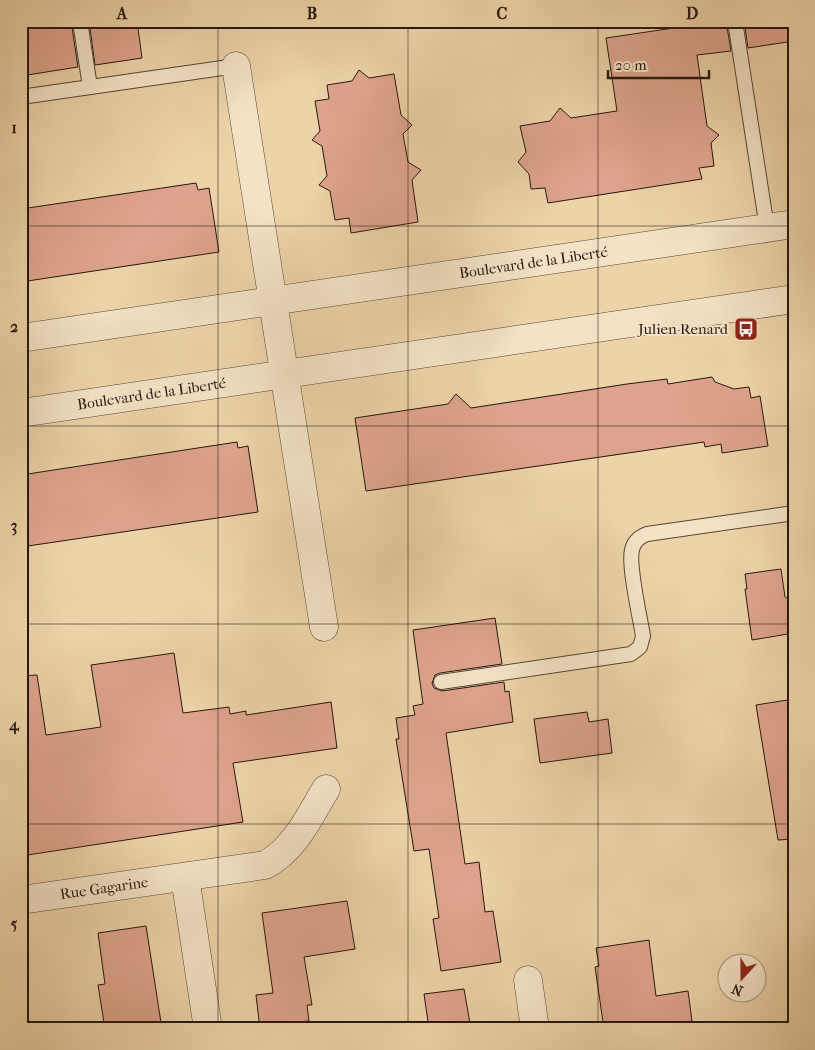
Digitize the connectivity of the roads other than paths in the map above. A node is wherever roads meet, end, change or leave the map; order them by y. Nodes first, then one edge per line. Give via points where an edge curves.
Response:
1 (80, 21) edge
2 (735, 21) edge
3 (236, 66) joint
4 (90, 86) junction
5 (21, 97) edge
6 (794, 224) edge
7 (767, 228) junction
8 (794, 299) edge
9 (273, 301) junction
10 (21, 338) edge
11 (284, 374) junction
12 (21, 413) edge
13 (794, 513) edge
14 (324, 626) dead end
15 (441, 682) dead end
16 (326, 789) dead end
17 (185, 877) junction
18 (21, 900) edge
19 (528, 980) dead end
20 (208, 1029) edge
21 (535, 1029) edge

1 - 4 lane
2 - 7 lane
3 - 4 lane
3 - 9 street
4 - 5 lane
6 - 7 street, Boulevard de la Liberté
7 - 9 street, Boulevard de la Liberté
8 - 11 street, Boulevard de la Liberté
9 - 10 street, Boulevard de la Liberté
9 - 11 street
11 - 12 street, Boulevard de la Liberté
11 - 14 street
13 - 15 lane via 640,536 631,555 643,636 640,647 631,654
16 - 17 street, Rue Gagarine via 292,844 275,860 265,865
17 - 18 street, Rue Gagarine
17 - 20 street
19 - 21 street

